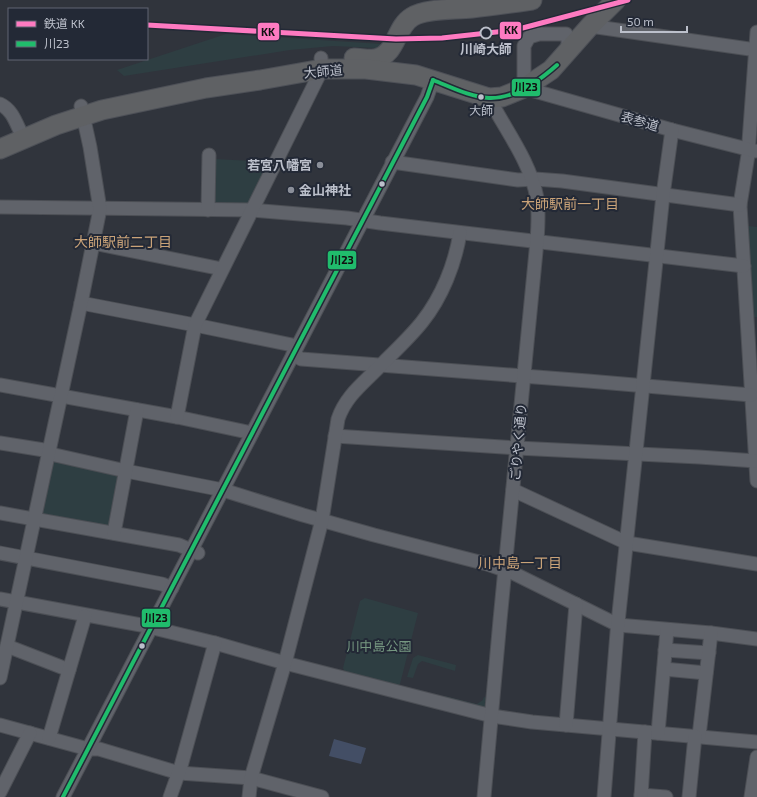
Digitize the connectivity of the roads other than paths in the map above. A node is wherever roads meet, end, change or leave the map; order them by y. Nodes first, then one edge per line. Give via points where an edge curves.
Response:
1 (532, 0) edge
2 (616, 0) edge
3 (493, 3) edge
4 (590, 26) junction
5 (757, 32) edge
6 (756, 50) edge
7 (568, 51) junction
8 (375, 59) junction
9 (321, 64) junction
10 (433, 80) junction
11 (524, 88) junction
12 (488, 98) junction
13 (0, 104) edge
14 (82, 111) junction
15 (20, 130) junction
16 (672, 130) junction
17 (0, 139) edge
18 (0, 149) edge
19 (752, 150) edge
20 (209, 155) dead end
21 (396, 162) junction
22 (532, 180) junction
23 (663, 195) junction
24 (740, 205) junction
25 (0, 207) edge
26 (100, 208) junction
27 (208, 210) junction
28 (252, 210) junction
29 (362, 220) junction
30 (460, 232) junction
31 (538, 241) junction
32 (93, 243) junction
33 (657, 255) junction
34 (744, 266) junction
35 (222, 269) junction
36 (81, 303) junction
37 (194, 325) junction
38 (295, 350) junction
39 (380, 366) junction
40 (524, 376) junction
41 (0, 385) edge
42 (642, 386) junction
43 (751, 395) junction
44 (60, 396) junction
45 (136, 410) junction
46 (177, 417) junction
47 (252, 433) junction
48 (335, 436) junction
49 (0, 443) edge
50 (517, 448) junction
51 (48, 452) junction
52 (636, 454) junction
53 (756, 461) junction
54 (126, 470) junction
55 (757, 481) edge
56 (223, 490) junction
57 (514, 490) junction
58 (0, 513) edge
59 (34, 520) junction
60 (322, 520) junction
61 (114, 533) junction
62 (627, 543) junction
63 (190, 550) junction
64 (0, 553) edge
65 (26, 558) junction
66 (757, 564) edge
67 (505, 570) junction
68 (172, 588) junction
69 (0, 599) edge
70 (16, 602) junction
71 (576, 604) junction
72 (85, 616) junction
73 (618, 625) junction
74 (155, 629) junction
75 (667, 630) junction
76 (711, 633) junction
77 (757, 639) edge
78 (215, 643) junction
79 (4, 649) edge
80 (665, 650) junction
81 (709, 654) junction
82 (285, 663) junction
83 (664, 669) junction
84 (69, 670) junction
85 (706, 673) junction
86 (0, 678) edge
87 (492, 716) junction
88 (0, 725) edge
89 (566, 725) junction
90 (610, 729) junction
91 (30, 733) junction
92 (652, 733) junction
93 (697, 736) junction
94 (49, 738) junction
95 (757, 742) edge
96 (88, 749) junction
97 (757, 757) edge
98 (179, 773) junction
99 (251, 778) junction
100 (0, 792) edge
101 (641, 796) edge
102 (63, 797) edge
103 (170, 797) edge
104 (249, 797) edge
105 (322, 797) edge
106 (484, 797) edge
107 (604, 797) edge
108 (666, 797) edge
109 (689, 797) edge
110 (751, 797) edge

1 - 3 highway
2 - 4 highway, 大師道
3 - 8 highway via 412,16 403,24 385,55
4 - 6 street
4 - 7 highway, 大師道
5 - 6 street
6 - 19 street
7 - 11 highway, 大師道 via 551,70
7 - 11 street via 566,34 539,34 529,37 524,46
8 - 9 highway, 大師道 via 343,57
8 - 10 street via 396,64
9 - 10 highway, 大師道 via 400,72
9 - 14 highway, 大師道 via 206,76 98,100
9 - 28 street
10 - 12 highway, 大師道
10 - 21 street
11 - 12 highway, 大師道 via 502,97
11 - 16 street, 表参道
12 - 22 street, ごりやく通り via 521,152
13 - 15 street via 6,106
14 - 15 highway, 大師道
14 - 18 highway, 大師道
14 - 26 street
15 - 17 highway, 大師道
16 - 19 street, 表参道
16 - 23 street
19 - 24 street via 748,155
20 - 27 street
21 - 22 street
21 - 29 street
22 - 23 street via 562,181
22 - 31 street, ごりやく通り via 537,198
23 - 24 street
23 - 33 street
24 - 34 street
25 - 26 street
26 - 27 street
26 - 32 street
27 - 28 street
28 - 29 street
28 - 35 street
29 - 30 street
29 - 38 street
30 - 31 street
30 - 39 street via 458,248 445,284 432,307 422,322
31 - 33 street
31 - 40 street, ごりやく通り
32 - 35 street
32 - 36 street
33 - 34 street
33 - 42 street
34 - 43 street
35 - 37 street
36 - 37 street
36 - 44 street
37 - 38 street
37 - 46 street
38 - 39 street via 301,359
38 - 47 street
39 - 40 street
39 - 48 street via 345,403 338,419
40 - 42 street
40 - 50 street, ごりやく通り
41 - 44 street
42 - 43 street
42 - 52 street
43 - 53 street
44 - 45 street
44 - 51 street
45 - 46 street
45 - 54 street
46 - 47 street
47 - 56 street
48 - 50 street
48 - 60 street
49 - 51 street
50 - 52 street
50 - 57 street, ごりやく通り
51 - 54 street
51 - 59 street
52 - 53 street
52 - 62 street
53 - 55 street
54 - 56 street
54 - 61 street
56 - 60 street
56 - 63 street
57 - 62 street
57 - 67 street, ごりやく通り
58 - 59 street
59 - 61 street
59 - 65 street
60 - 67 street
60 - 82 street
61 - 63 street
62 - 66 street
62 - 73 street
63 - 68 street
64 - 65 street
65 - 68 street
65 - 70 street
67 - 71 street
67 - 87 street, ごりやく通り
68 - 74 street
69 - 70 street
70 - 72 street
70 - 79 street
71 - 73 street
71 - 89 street
72 - 74 street
72 - 84 street
73 - 75 street
73 - 90 street
74 - 78 street
74 - 96 street
75 - 76 street
75 - 80 street
76 - 77 street
76 - 81 street
78 - 82 street
78 - 98 street
79 - 84 street
79 - 86 street
80 - 81 street
80 - 83 street
81 - 85 street
82 - 87 street
82 - 99 street
83 - 85 street
83 - 92 street
84 - 94 street
85 - 93 street
87 - 89 street
87 - 106 street, ごりやく通り
88 - 91 street
89 - 90 street
90 - 92 street
90 - 107 street
91 - 94 street
91 - 100 street
92 - 93 street
92 - 101 street
93 - 95 street
93 - 109 street
94 - 96 street
96 - 98 street via 99,749
96 - 102 street
97 - 110 street
98 - 99 street
98 - 103 street
99 - 104 street
99 - 105 street
101 - 108 street

